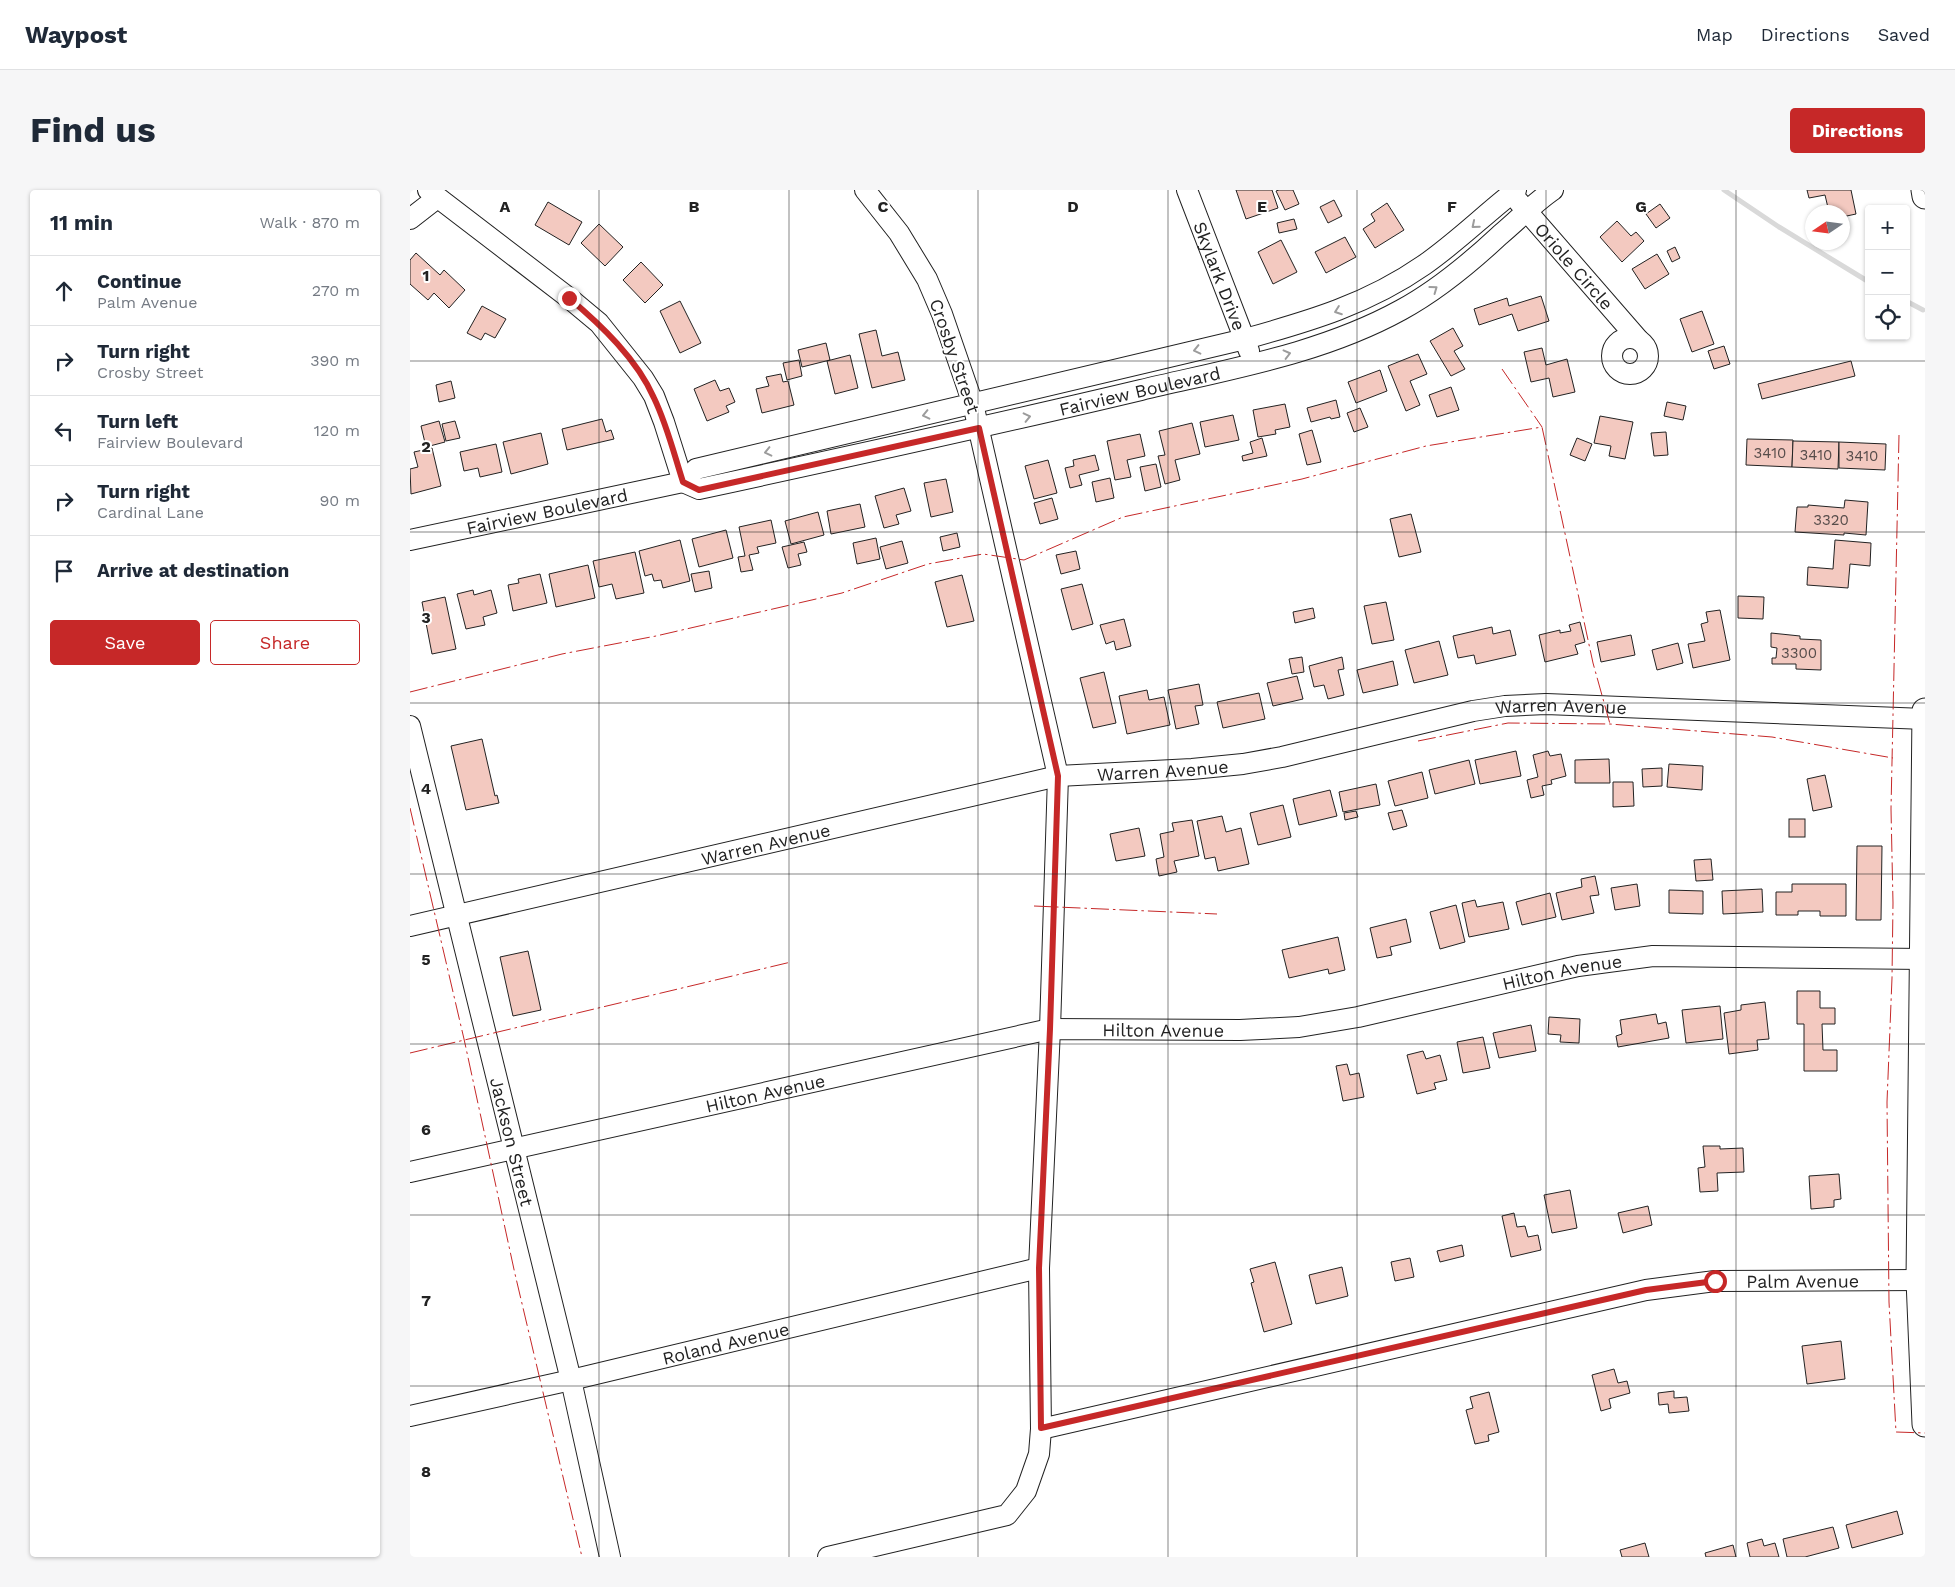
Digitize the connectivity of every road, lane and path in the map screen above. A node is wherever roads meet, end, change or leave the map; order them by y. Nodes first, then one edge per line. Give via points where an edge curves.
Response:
1 (865, 190) edge
2 (1187, 190) edge
3 (1553, 190) edge
4 (1924, 190) edge
5 (1511, 191) edge
6 (433, 194) edge
7 (1925, 196) edge
8 (1526, 212) junction
9 (410, 219) edge
10 (1245, 339) junction
11 (1638, 339) dead end
12 (1253, 363) junction
13 (973, 404) junction
14 (979, 428) junction
15 (683, 482) junction
16 (410, 540) edge
17 (1925, 711) edge
18 (1925, 719) edge
19 (410, 726) edge
20 (1058, 776) junction
21 (456, 915) junction
22 (410, 926) edge
23 (1924, 959) junction
24 (1050, 1029) junction
25 (513, 1148) junction
26 (410, 1172) edge
27 (1039, 1268) junction
28 (1919, 1280) junction
29 (571, 1380) junction
30 (410, 1416) edge
31 (1925, 1424) edge
32 (1041, 1428) junction
33 (610, 1557) edge
34 (828, 1557) edge

1 - 13 street, Crosby Street via 899,233 927,279
2 - 10 street, Skylark Drive
3 - 8 street, Fairview Boulevard
4 - 7 main road
5 - 8 street, Oriole Circle
5 -> 10 street, Fairview Boulevard via 1425,265 1382,291 1319,318
6 - 9 street
6 - 15 street via 599,323 644,378 654,396
8 - 11 street, Oriole Circle
12 -> 8 street, Fairview Boulevard via 1342,338 1423,298
10 - 12 street, Skylark Drive
10 -> 13 street, Fairview Boulevard
14 -> 12 street, Fairview Boulevard
13 - 14 street, Crosby Street
13 -> 15 street, Fairview Boulevard via 696,469
14 - 15 street, Fairview Boulevard via 699,490
14 - 20 street, Crosby Street
15 - 16 street, Fairview Boulevard
17 - 18 main road
18 - 20 street, Warren Avenue via 1546,704 1505,706 1243,764
18 - 23 main road
19 - 21 street, Jackson Street
20 - 21 street, Warren Avenue
20 - 24 street, Crosby Street
21 - 22 street, Warren Avenue
21 - 25 street, Jackson Street
23 - 24 street, Hilton Avenue via 1652,956 1578,966 1358,1017 1298,1027 1240,1030
23 - 28 main road
24 - 25 street, Hilton Avenue
24 - 27 street, Crosby Street
25 - 26 street, Hilton Avenue
25 - 29 street, Jackson Street
27 - 29 street, Roland Avenue
27 - 32 street, Crosby Street
28 - 31 main road
28 - 32 street, Palm Avenue via 1715,1281 1646,1290
29 - 30 street, Roland Avenue
29 - 33 street, Jackson Street
32 - 34 street, Crosby Street via 1039,1454 1026,1491 1007,1515

